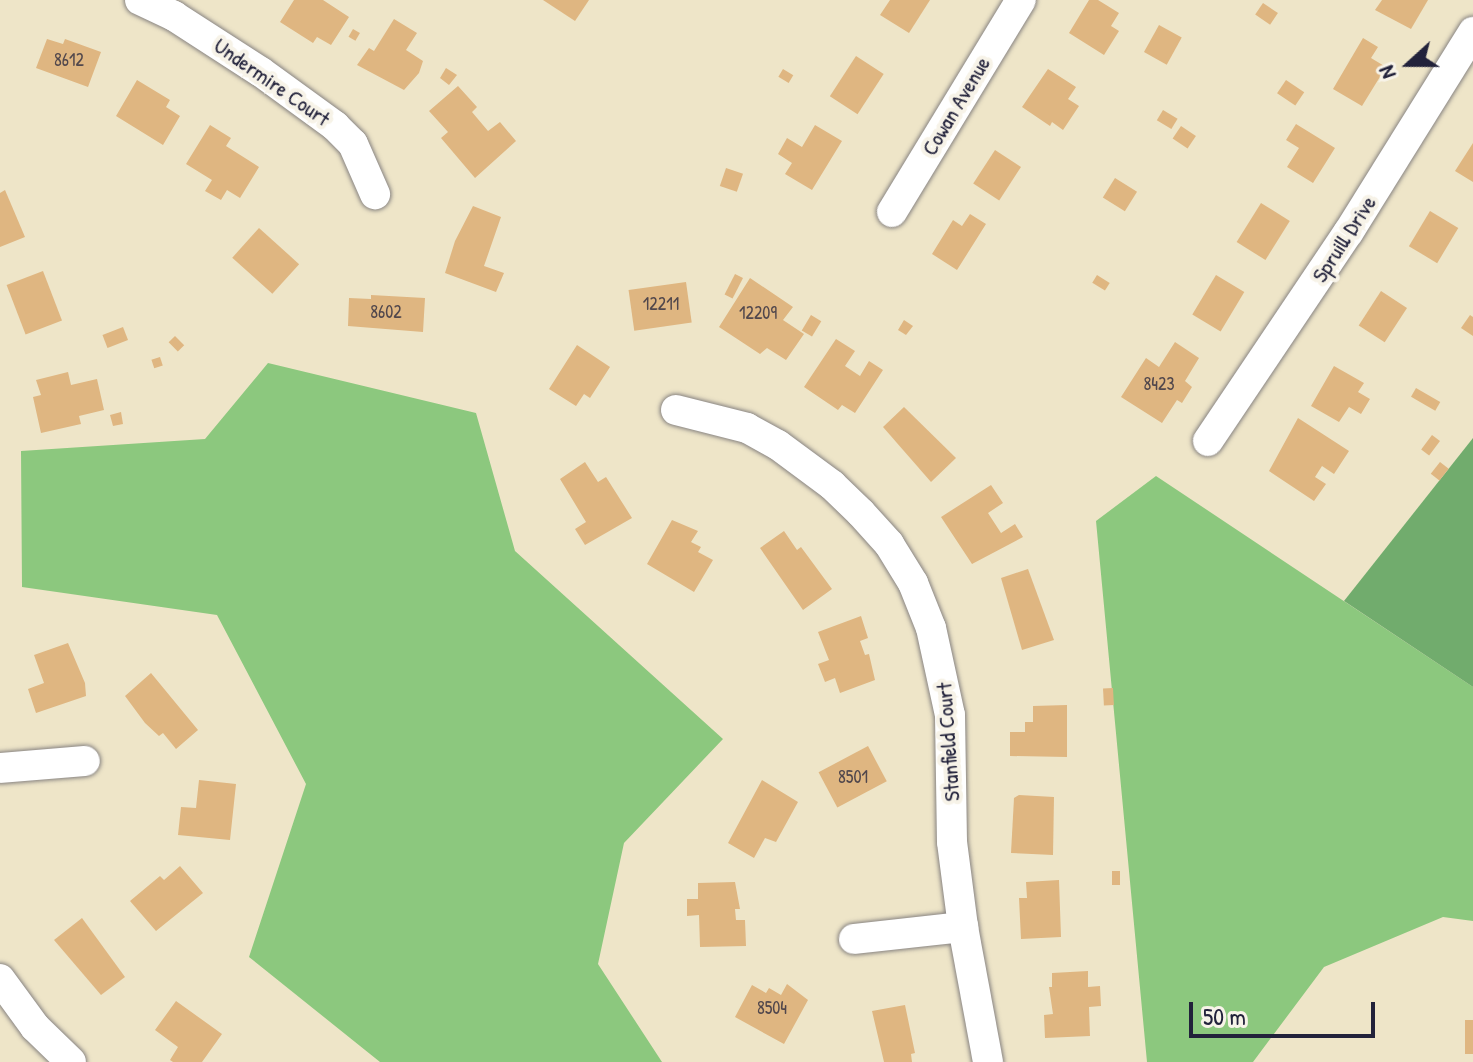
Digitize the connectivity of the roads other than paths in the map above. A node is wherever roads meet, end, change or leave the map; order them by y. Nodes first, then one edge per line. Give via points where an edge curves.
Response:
1 (140, 0) edge
2 (1021, 0) edge
3 (1473, 32) edge
4 (375, 194) dead end
5 (892, 212) dead end
6 (676, 410) dead end
7 (1208, 441) dead end
8 (85, 761) dead end
9 (0, 768) edge
10 (963, 927) junction
11 (854, 939) dead end
12 (0, 979) edge
13 (71, 1062) edge
14 (988, 1062) edge

1 - 4 street, Undermire Court via 236,56 335,126 353,144
2 - 5 street, Cowan Avenue
3 - 7 street, Spruill Drive via 1348,233
6 - 10 street, Stanfield Court via 747,428 778,445 861,513 913,583 931,628 950,715 952,842
8 - 9 street
10 - 11 street
10 - 14 street, Stanfield Court
12 - 13 street via 35,1027

